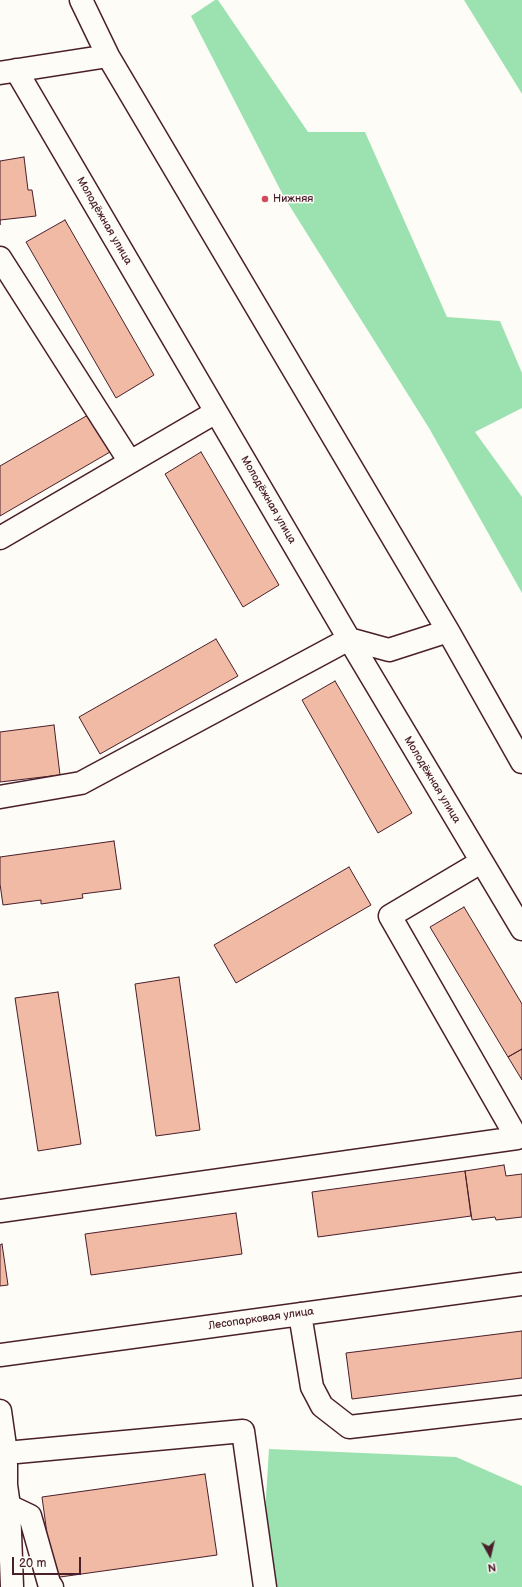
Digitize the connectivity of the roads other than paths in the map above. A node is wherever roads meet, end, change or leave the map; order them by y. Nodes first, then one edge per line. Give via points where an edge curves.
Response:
1 (81, 0) edge
2 (108, 56) junction
3 (8, 72) edge
4 (0, 258) edge
5 (216, 412) junction
6 (130, 462) junction
7 (0, 538) edge
8 (448, 631) junction
9 (349, 639) junction
10 (522, 762) edge
11 (0, 797) edge
12 (480, 862) junction
13 (522, 929) edge
14 (0, 1211) edge
15 (522, 1284) edge
16 (300, 1314) junction
17 (0, 1354) edge
18 (522, 1407) edge
19 (0, 1411) edge
20 (6, 1453) junction
21 (5, 1493) edge
22 (12, 1587) edge
23 (52, 1587) edge
24 (265, 1587) edge

1 - 2 street
2 - 3 street
2 - 8 street
3 - 5 street, Молодёжная улица
4 - 6 street
5 - 6 street
5 - 9 street, Молодёжная улица
6 - 7 street
8 - 9 street via 389,650
8 - 10 street
9 - 11 street via 81,783
9 - 12 street, Молодёжная улица
12 - 13 street, Молодёжная улица
12 - 14 street via 390,916 517,1138
15 - 16 street, Лесопарковая улица
16 - 17 street, Лесопарковая улица
16 - 18 street via 312,1387 322,1406 349,1427
19 - 20 street
20 - 21 street
20 - 24 street via 243,1431
21 - 22 street
21 - 23 street via 30,1516

